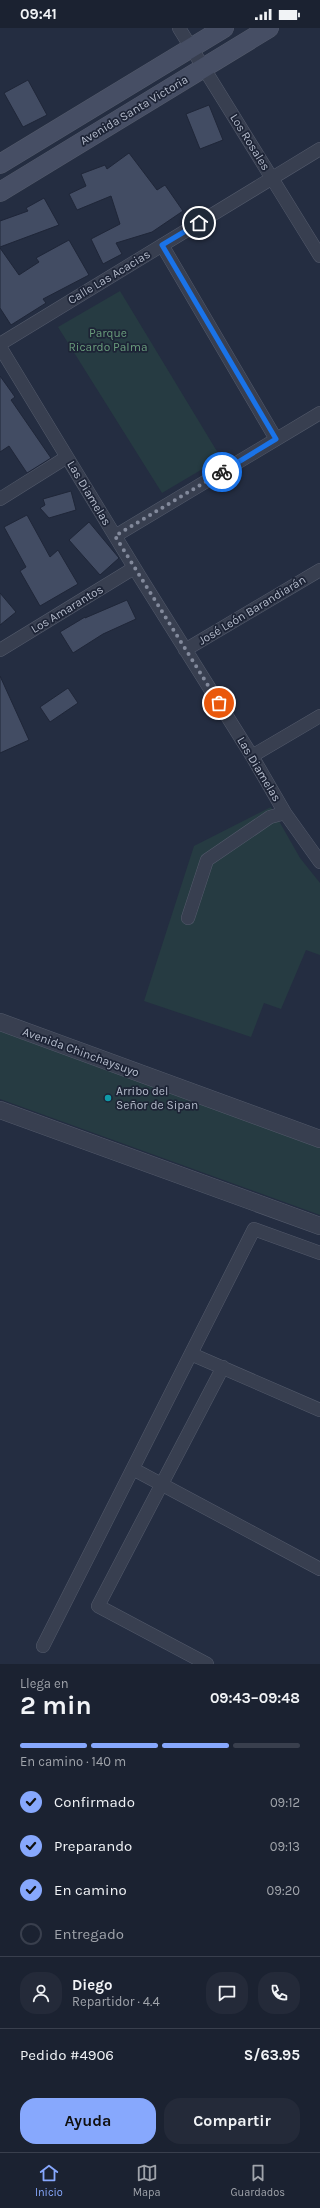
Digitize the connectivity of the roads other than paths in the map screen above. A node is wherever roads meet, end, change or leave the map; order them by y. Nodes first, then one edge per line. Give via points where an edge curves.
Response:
1 (179, 28) edge
2 (224, 28) edge
3 (269, 28) edge
4 (192, 48) junction
5 (204, 68) junction
6 (320, 149) edge
7 (0, 164) edge
8 (272, 178) junction
9 (0, 192) edge
10 (162, 245) junction
11 (320, 256) edge
12 (0, 344) edge
13 (0, 347) edge
14 (320, 413) edge
15 (276, 439) junction
16 (67, 457) junction
17 (0, 499) edge
18 (115, 536) junction
19 (134, 568) junction
20 (320, 570) edge
21 (0, 650) edge
22 (185, 650) junction
23 (320, 716) edge
24 (252, 756) junction
25 (285, 813) junction
26 (320, 862) edge
27 (188, 918) dead end
28 (0, 1022) edge
29 (0, 1110) edge
30 (320, 1139) edge
31 (320, 1226) edge
32 (320, 1253) edge
33 (191, 1354) junction
34 (223, 1368) junction
35 (320, 1410) edge
36 (133, 1469) junction
37 (162, 1484) junction
38 (320, 1569) edge
39 (43, 1646) dead end
40 (207, 1664) edge

1 - 4 street, Los Rosales
2 - 4 main road, Avenida Santa Victoria
3 - 5 main road, Avenida Santa Victoria
4 - 5 street, Los Rosales
4 - 7 main road, Avenida Santa Victoria
5 - 8 street, Los Rosales
5 - 9 main road, Avenida Santa Victoria
6 - 8 street, Calle Las Acacias
8 - 10 street, Calle Las Acacias
8 - 11 street, Los Rosales
10 - 12 street, Calle Las Acacias
10 - 15 street
13 - 16 street, Las Diamelas
14 - 15 street
15 - 18 street
16 - 17 street
16 - 18 street, Las Diamelas
18 - 19 street, Las Diamelas
19 - 21 street, Los Amarantos
19 - 22 street, Las Diamelas
20 - 22 street, José León Barandiarán
22 - 24 street, Las Diamelas
23 - 24 street
24 - 25 street, Las Diamelas
25 - 26 street, Las Diamelas
25 - 27 street via 270,817 207,860
28 - 30 street, Avenida Chinchaysuyo
29 - 31 street
32 - 33 street via 254,1229
33 - 34 street
33 - 36 street
34 - 35 street
34 - 37 street
36 - 37 street
36 - 39 street
37 - 38 street
37 - 40 street via 98,1606

